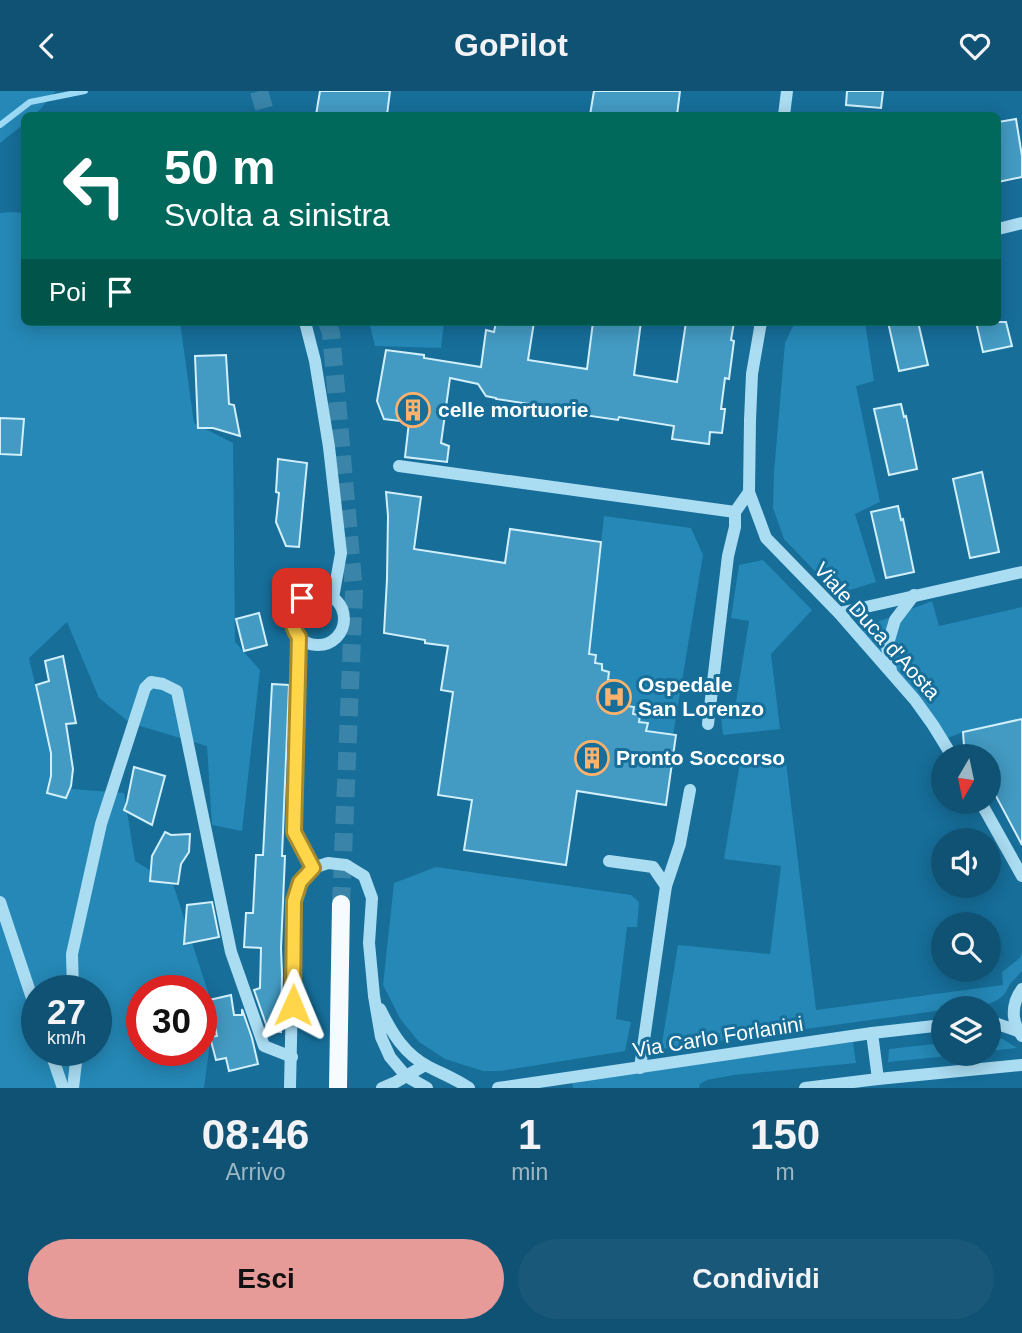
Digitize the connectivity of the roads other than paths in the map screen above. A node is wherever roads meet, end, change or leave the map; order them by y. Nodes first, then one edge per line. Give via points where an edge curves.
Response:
1 (787, 91) edge
2 (784, 112) edge
3 (1022, 223) edge
4 (1001, 228) edge
5 (306, 326) edge
6 (760, 326) edge
7 (398, 465) dead end
8 (749, 492) junction
9 (735, 512) junction
10 (1022, 572) edge
11 (914, 595) junction
12 (333, 598) junction
13 (839, 613) junction
14 (299, 637) junction
15 (892, 674) junction
16 (708, 724) dead end
17 (945, 744) edge
18 (690, 790) dead end
19 (988, 814) edge
20 (609, 861) dead end
21 (313, 868) junction
22 (1022, 876) edge
23 (666, 886) junction
24 (0, 902) edge
25 (341, 904) tunnel mouth
26 (24, 975) edge
27 (73, 975) edge
28 (1022, 989) edge
29 (374, 996) junction
30 (1014, 1005) junction
31 (1001, 1013) edge
32 (1001, 1025) edge
33 (931, 1026) edge
34 (872, 1033) junction
35 (1020, 1034) edge
36 (292, 1057) junction
37 (425, 1065) junction
38 (1021, 1065) edge
39 (56, 1066) edge
40 (76, 1066) edge
41 (640, 1068) junction
42 (406, 1076) junction
43 (878, 1079) junction
44 (571, 1083) edge
45 (343, 1085) edge
46 (64, 1088) edge
47 (73, 1088) edge
48 (290, 1088) edge
49 (382, 1088) edge
50 (427, 1088) edge
51 (469, 1088) edge
52 (498, 1088) edge
53 (805, 1088) edge

1 - 2 street
3 - 4 street
5 - 12 street via 329,447 341,554
6 - 8 street via 752,375
7 - 9 street
8 - 9 street
8 - 13 street, Viale Duca d'Aosta via 766,538
9 - 16 street
10 - 11 street
11 - 13 street
11 - 15 street via 895,620 887,646
12 - 14 street via 309,594 296,604 292,618
12 - 14 street via 343,611 338,635 315,645
13 - 15 street, Viale Duca d'Aosta
14 - 21 street via 294,832
15 - 17 street, Viale Duca d'Aosta
18 - 23 street
19 - 22 street
20 - 23 street via 653,867
21 - 29 street via 328,863 346,865 364,876 372,898 369,943
21 - 36 street via 300,882 294,901
23 - 41 street
24 - 26 street
25 - 45 main road
27 - 36 street via 72,954 101,824 145,688 151,682 163,684 177,691 235,964 264,1045
28 - 30 street
29 - 37 street via 393,1034
29 - 42 street via 381,1037
30 - 31 street
30 - 35 street
32 - 35 street
33 - 34 street, Via Carlo Forlanini
34 - 41 street, Via Carlo Forlanini
34 - 43 street
36 - 48 street
37 - 42 street
37 - 51 street
38 - 43 street
39 - 46 street
40 - 47 street
41 - 44 street, Via Carlo Forlanini
42 - 49 street
42 - 50 street
43 - 53 street
44 - 52 street, Via Carlo Forlanini

